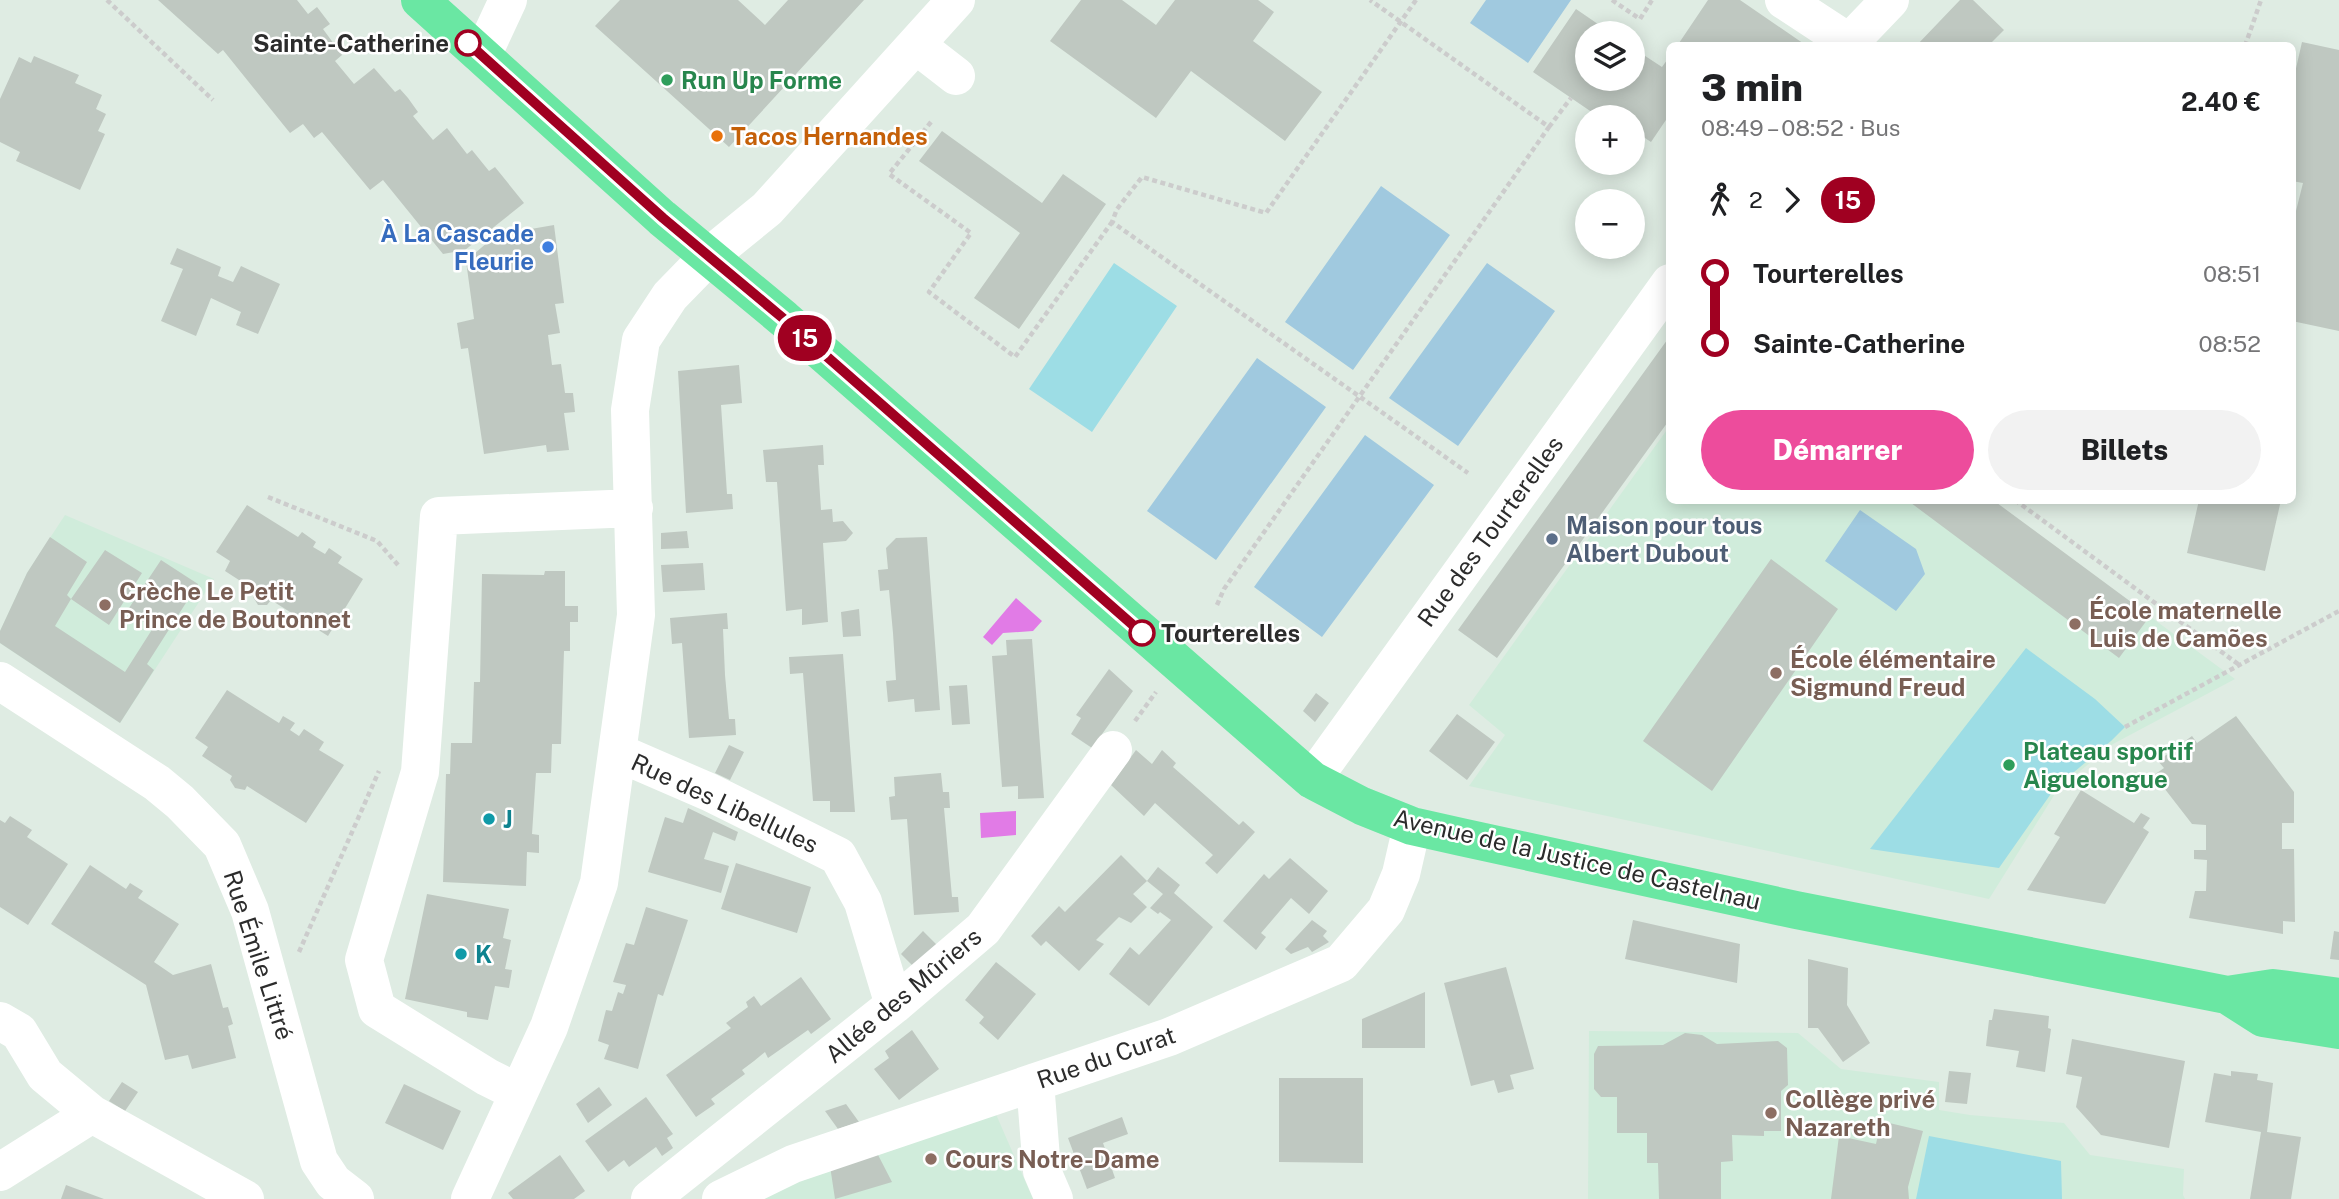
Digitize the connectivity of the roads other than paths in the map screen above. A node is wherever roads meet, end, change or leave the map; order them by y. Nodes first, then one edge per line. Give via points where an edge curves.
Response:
1 (421, 0) edge
2 (508, 0) edge
3 (956, 0) edge
4 (1784, 0) edge
5 (1890, 0) edge
6 (1844, 42) edge
7 (1849, 42) edge
8 (916, 46) junction
9 (482, 56) junction
10 (956, 76) dead end
11 (708, 257) junction
12 (1666, 289) edge
13 (634, 508) junction
14 (0, 681) edge
15 (1113, 750) road end
16 (619, 752) junction
17 (1312, 780) junction
18 (1412, 826) junction
19 (2227, 995) junction
20 (2339, 998) edge
21 (894, 1005) junction
22 (0, 1021) edge
23 (2339, 1030) edge
24 (1035, 1082) junction
25 (517, 1093) junction
26 (92, 1114) junction
27 (0, 1172) edge
28 (245, 1199) edge
29 (355, 1199) edge
30 (470, 1199) edge
31 (650, 1199) edge
32 (721, 1199) edge
33 (1054, 1199) edge

1 - 9 main road, Avenue de la Justice de Castelnau
2 - 9 street
3 - 8 street
4 - 6 street
5 - 7 street
8 - 10 street
8 - 11 street via 767,209
9 - 11 main road, Avenue de la Justice de Castelnau
11 - 13 street via 670,296 641,340 630,410
11 - 17 main road, Avenue de la Justice de Castelnau
12 - 17 street, Rue des Tourterelles
13 - 16 street via 636,615
13 - 25 street via 439,516 420,772 364,960 377,1009
14 - 29 street, Rue Émile Littré via 158,783 222,845 250,911 319,1161 333,1182
15 - 21 street, Allée des Mûriers via 983,929
16 - 21 street, Rue des Libellules via 838,856 863,902
16 - 25 street via 598,883 549,1027
17 - 18 main road, Avenue de la Justice de Castelnau
18 - 19 main road, Avenue de la Justice de Castelnau via 1796,910
18 - 24 street, Rue du Curat via 1401,874 1386,910 1341,963 1169,1037
19 - 20 main road, Avenue de la Justice de Castelnau via 2273,988
19 - 23 main road, Avenue de la Justice de Castelnau via 2263,1018
21 - 31 street, Allée des Mûriers
22 - 26 street via 19,1032 45,1074
24 - 32 street, Rue du Curat via 793,1164
24 - 33 street via 1042,1171
25 - 30 street
26 - 27 street
26 - 28 street

